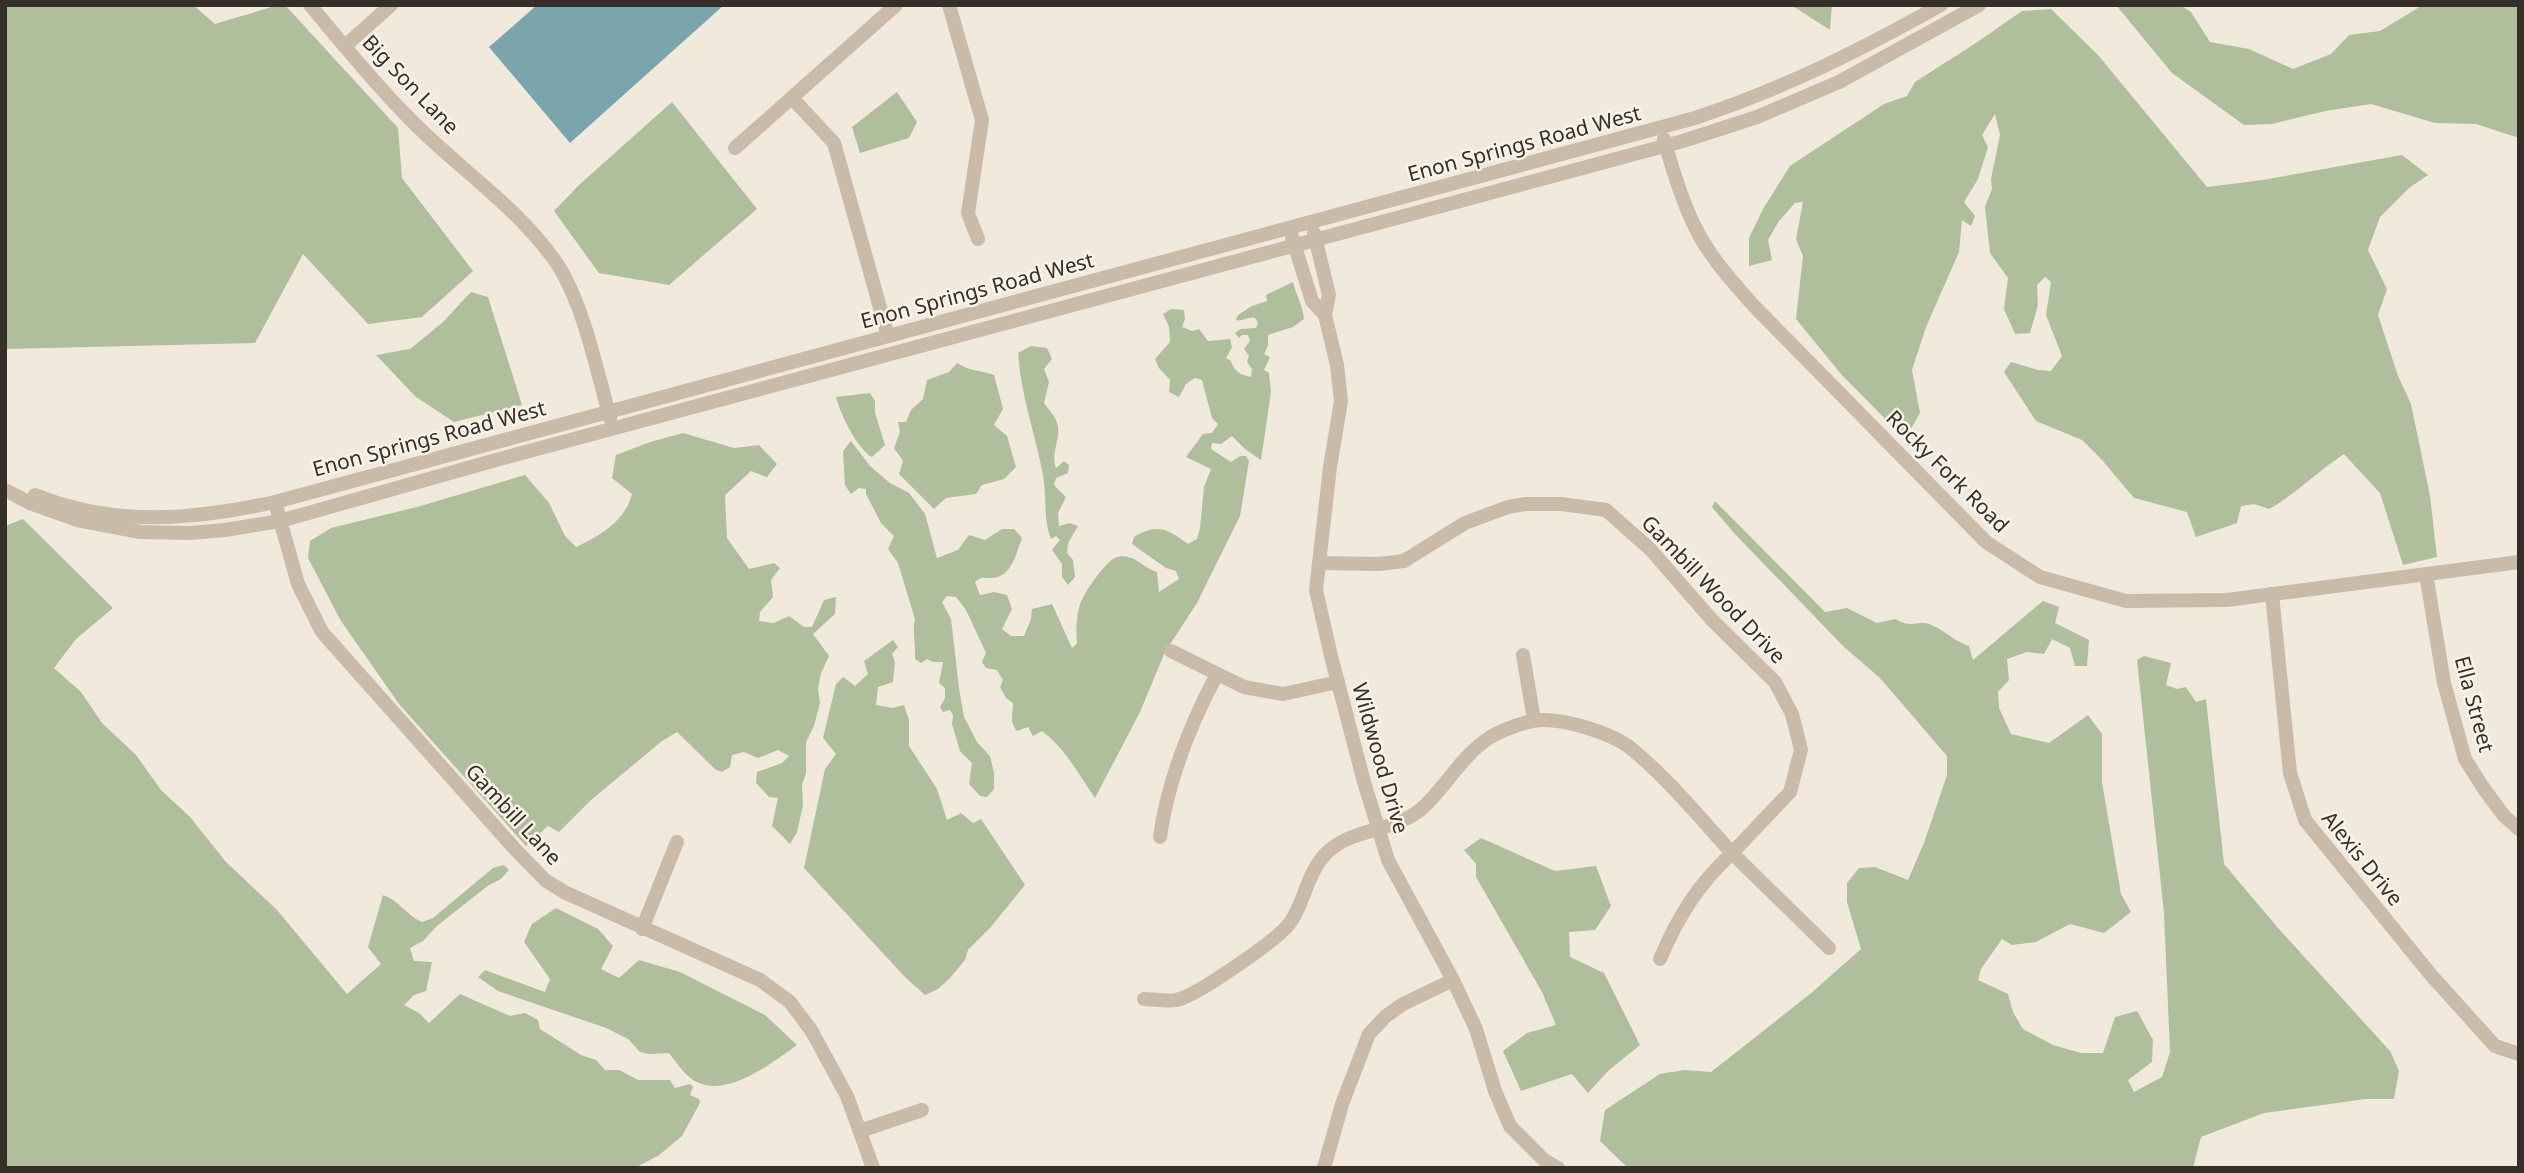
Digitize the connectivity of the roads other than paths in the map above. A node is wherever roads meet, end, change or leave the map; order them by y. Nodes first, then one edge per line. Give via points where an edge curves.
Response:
1 (310, 5) edge
2 (391, 5) edge
3 (896, 5) edge
4 (948, 5) edge
5 (1941, 5) edge
6 (1979, 5) edge
7 (345, 46) junction
8 (793, 99) junction
9 (1661, 127) junction
10 (1666, 146) junction
11 (735, 148) dead end
12 (1311, 222) junction
13 (1290, 228) junction
14 (978, 239) dead end
15 (1316, 240) junction
16 (1294, 246) junction
17 (1325, 315) junction
18 (888, 336) junction
19 (608, 411) junction
20 (613, 429) junction
21 (5, 482) edge
22 (5, 490) edge
23 (275, 502) junction
24 (280, 521) junction
25 (2519, 562) edge
26 (1319, 563) junction
27 (2426, 574) junction
28 (2272, 594) junction
29 (1171, 651) dead end
30 (1523, 655) dead end
31 (1217, 674) junction
32 (1338, 682) junction
33 (1534, 720) junction
34 (1378, 829) junction
35 (2519, 829) edge
36 (1160, 837) dead end
37 (677, 842) dead end
38 (1732, 853) junction
39 (642, 929) junction
40 (1829, 948) dead end
41 (1660, 959) dead end
42 (1453, 980) junction
43 (1144, 999) dead end
44 (2519, 1054) edge
45 (922, 1110) dead end
46 (860, 1130) junction
47 (873, 1168) edge
48 (1324, 1168) edge
49 (1558, 1168) edge

1 - 7 street, Big Son Lane
2 - 7 street
3 - 8 street
4 - 14 street via 982,120 968,213
5 - 9 street, Enon Springs Road West via 1826,67 1730,106
6 - 10 street via 1830,87 1757,117
7 - 19 street, Big Son Lane via 408,117 517,215 554,258 567,281
8 - 11 street
8 - 18 street via 834,143
9 - 10 street, Rocky Fork Road
9 - 12 street, Enon Springs Road West
10 - 15 street
10 - 28 street, Rocky Fork Road via 1695,227 1720,266 1986,542 2040,577 2126,601 2227,600
12 - 13 street, Enon Springs Road West
12 - 15 street, Wildwood Drive
13 - 16 street, Wildwood Drive
13 - 18 street, Enon Springs Road West
15 - 16 street
15 - 17 street, Wildwood Drive via 1329,295
16 - 17 street, Wildwood Drive via 1312,301
16 - 20 street
17 - 26 street, Wildwood Drive via 1341,401
18 - 19 street, Enon Springs Road West
19 - 20 street, Big Son Lane
19 - 23 street, Enon Springs Road West
20 - 24 street
21 - 23 street, Enon Springs Road West via 75,508 142,518 200,516
22 - 24 street via 77,520 140,532 202,532
23 - 24 street, Gambill Lane
24 - 39 street, Gambill Lane via 298,584 322,632 483,814 545,880
25 - 27 street, Rocky Fork Road
26 - 32 street, Wildwood Drive via 1317,597
26 - 38 street, Gambill Wood Drive via 1404,561 1465,523 1508,507 1561,504 1606,510 1651,550 1775,682 1792,714 1801,750 1790,792
27 - 28 street, Rocky Fork Road
27 - 35 street, Ella Street via 2444,683 2465,759 2489,796
28 - 44 street, Alexis Drive via 2290,773 2305,820 2495,1046
29 - 31 street
30 - 33 street
31 - 32 street via 1244,687 1283,694
31 - 36 street via 1181,749
32 - 34 street, Wildwood Drive
33 - 34 street via 1490,737 1418,811
33 - 38 street via 1591,729 1631,748
34 - 42 street, Wildwood Drive via 1402,889
34 - 43 street via 1352,836 1322,858 1306,882 1290,923 1278,936 1211,984 1176,1000
37 - 39 street
38 - 40 street
38 - 41 street, Gambill Wood Drive via 1705,879
39 - 46 street, Gambill Lane via 760,980 790,1002 847,1096
42 - 48 street via 1403,1003 1369,1034
42 - 49 street, Wildwood Drive via 1510,1126
45 - 46 street
46 - 47 street, Gambill Lane

